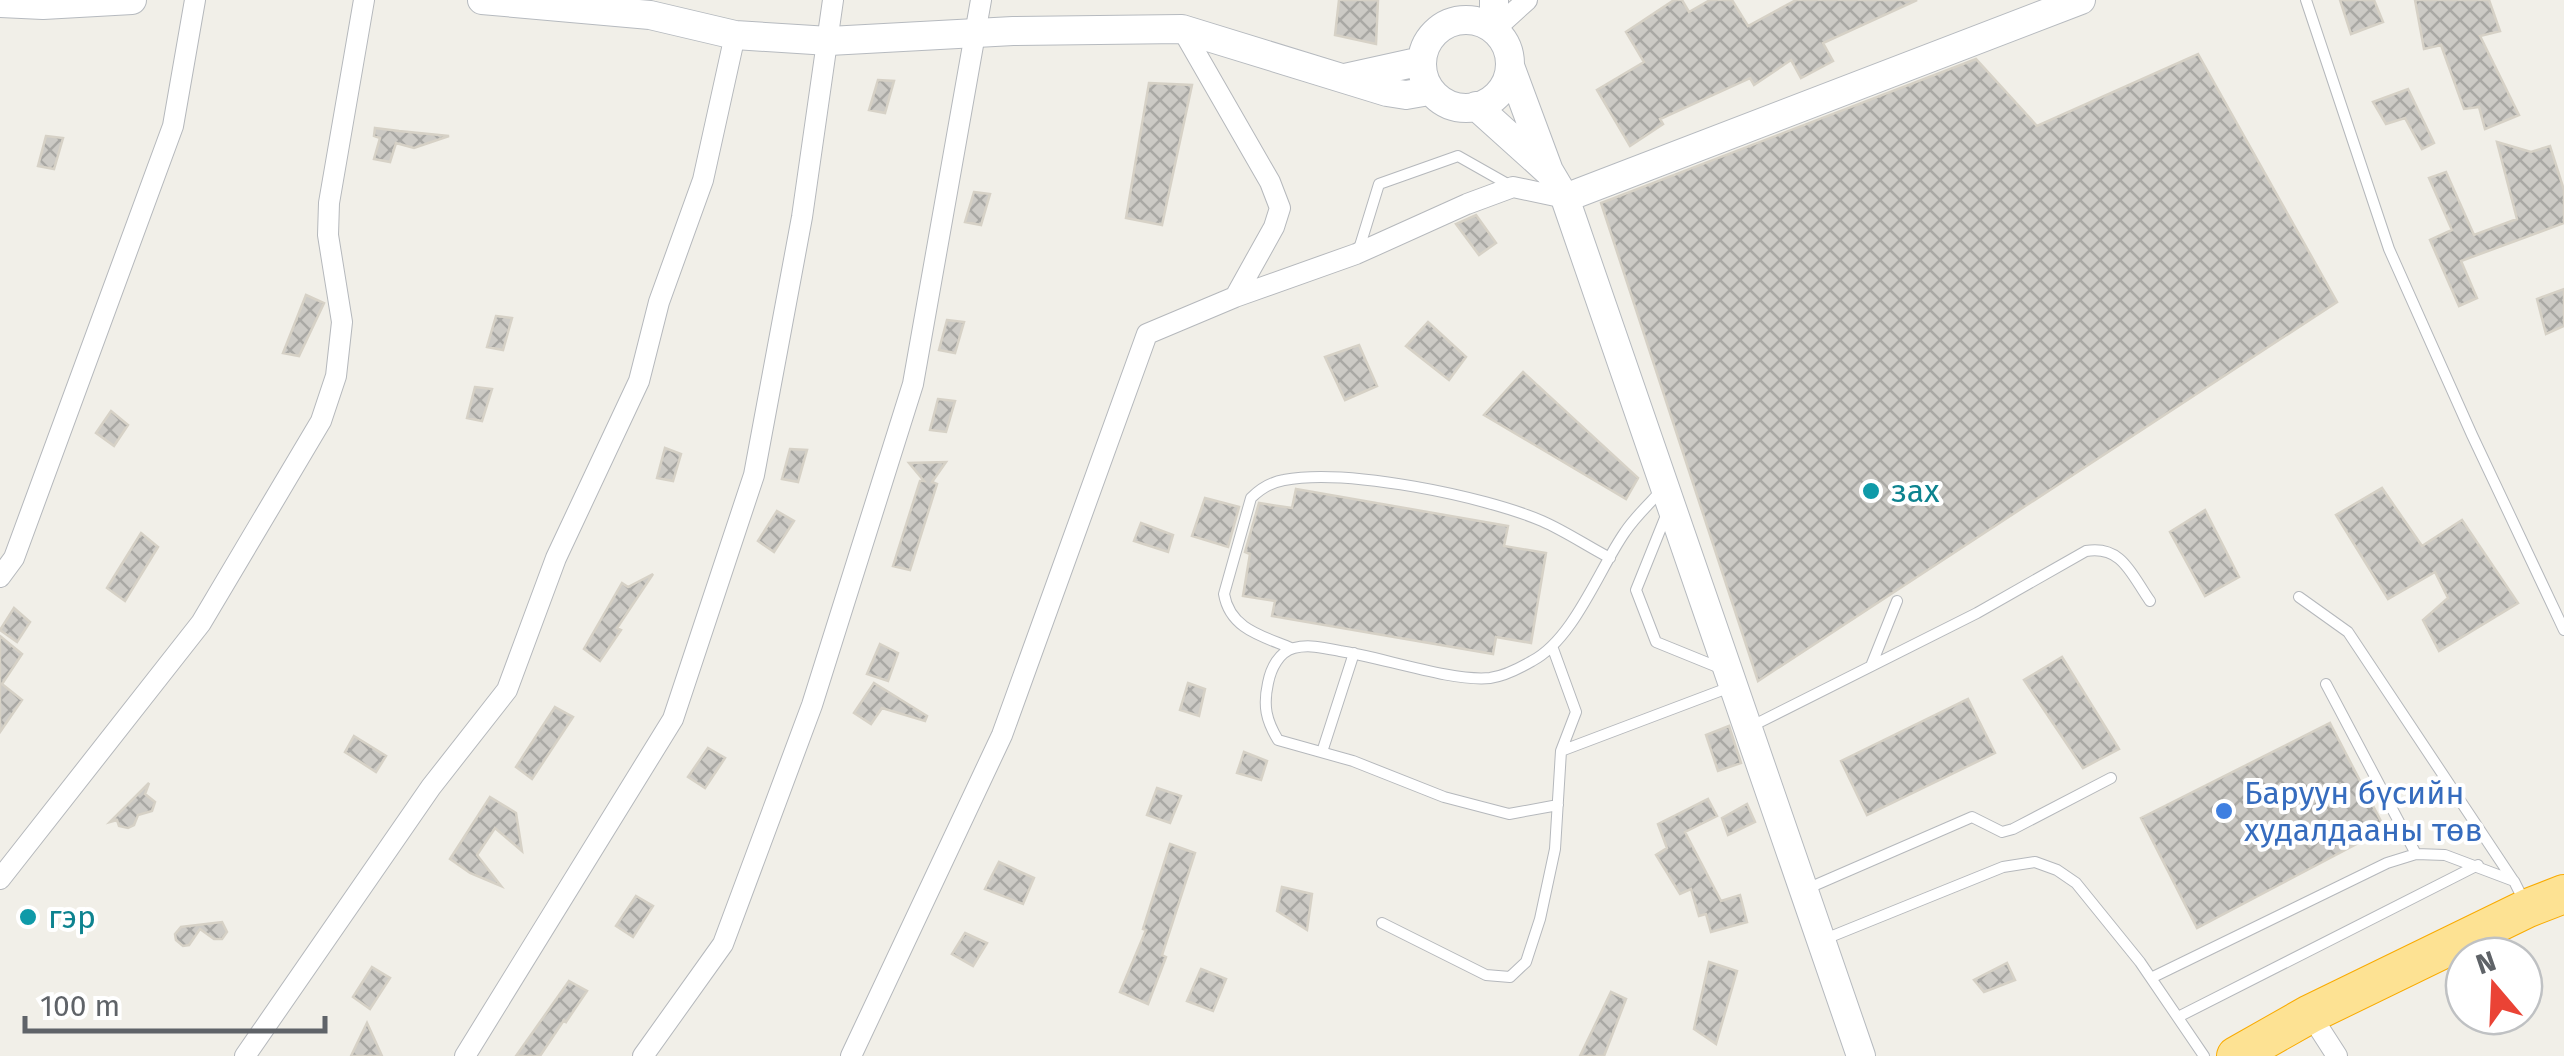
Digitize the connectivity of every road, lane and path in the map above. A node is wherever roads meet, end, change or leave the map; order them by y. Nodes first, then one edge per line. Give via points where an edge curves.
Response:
1 (132, 0) edge
2 (195, 0) edge
3 (364, 0) edge
4 (486, 0) edge
5 (834, 0) edge
6 (981, 0) edge
7 (1494, 0) edge
8 (1527, 0) edge
9 (2081, 0) edge
10 (2306, 0) edge
11 (0, 2) edge
12 (44, 3) edge
13 (651, 8) edge
14 (1444, 13) edge
15 (1182, 29) junction
16 (1494, 30) junction
17 (973, 33) junction
18 (735, 35) junction
19 (829, 41) junction
20 (1422, 61) junction
21 (1510, 66) junction
22 (1344, 79) junction
23 (1429, 91) junction
24 (1476, 106) junction
25 (1548, 171) junction
26 (1514, 187) junction
27 (1565, 198) junction
28 (1356, 254) junction
29 (1234, 297) junction
30 (1668, 495) junction
31 (1610, 558) junction
32 (0, 578) edge
33 (2299, 596) dead end
34 (2150, 600) dead end
35 (1897, 601) dead end
36 (2564, 630) edge
37 (1552, 646) junction
38 (1291, 648) junction
39 (1354, 653) junction
40 (1870, 667) junction
41 (1730, 679) junction
42 (2326, 684) dead end
43 (1748, 729) junction
44 (1561, 751) junction
45 (1322, 752) junction
46 (2111, 778) dead end
47 (1558, 805) junction
48 (2416, 854) junction
49 (2478, 864) junction
50 (0, 880) edge
51 (1803, 890) junction
52 (2521, 894) junction
53 (2564, 894) edge
54 (1382, 923) dead end
55 (1820, 942) junction
56 (2151, 978) junction
57 (2310, 1014) junction
58 (2178, 1016) junction
59 (245, 1056) edge
60 (465, 1056) edge
61 (643, 1056) edge
62 (851, 1056) edge
63 (1861, 1056) edge
64 (2204, 1056) edge
65 (2236, 1056) edge
66 (2337, 1056) edge

1 - 12 street
2 - 32 street via 172,126 14,558
3 - 50 street via 329,203 342,322 336,376 321,421 200,623
4 - 13 street
5 - 19 street
6 - 17 street
7 - 16 street
8 - 16 street
9 - 27 street
10 - 36 lane via 2389,249
11 - 12 street
13 - 18 street
14 - 16 street
14 - 20 street
15 - 17 street
15 - 22 street
15 - 29 street via 1280,208
16 - 21 street
17 - 19 street
17 - 61 street via 913,384 812,705 723,944
18 - 19 street
18 - 59 street via 703,180 659,302 640,380 556,558 508,690 431,787
19 - 60 street via 754,475 673,720
20 - 22 street
20 - 23 street
21 - 24 street via 1499,92
21 - 25 street
22 - 23 street via 1406,95
23 - 24 street via 1449,104
24 - 25 street
25 - 27 street
26 - 27 street
26 - 28 street
26 - 28 lane via 1458,156 1380,184
27 - 30 street
28 - 29 street
29 - 62 street via 1148,334 1002,735
30 - 31 lane via 1626,530
30 - 41 street
30 - 41 lane via 1636,590 1656,642
31 - 37 lane
31 - 38 lane via 1540,520 1434,489 1284,480 1251,498 1224,594 1239,626
33 - 52 lane via 2348,632
34 - 40 lane via 2115,553 2086,552
35 - 40 lane
37 - 39 lane via 1488,678
37 - 44 lane via 1576,712
38 - 39 lane
38 - 45 lane via 1270,672 1265,718 1278,740
39 - 45 lane
40 - 43 lane
41 - 43 street
41 - 44 lane
42 - 48 lane
43 - 51 street
44 - 47 lane
45 - 47 lane via 1444,798 1508,814
46 - 51 lane via 2013,829 2002,832 1972,816
47 - 54 lane via 1540,919 1526,962 1510,978 1486,976
48 - 49 lane
48 - 56 lane
49 - 52 lane
49 - 58 lane
51 - 55 street
52 - 53 highway
52 - 57 highway
55 - 56 lane via 2003,866 2035,862 2076,883
55 - 63 street
56 - 58 lane
57 - 65 highway
57 - 66 street
58 - 64 lane

